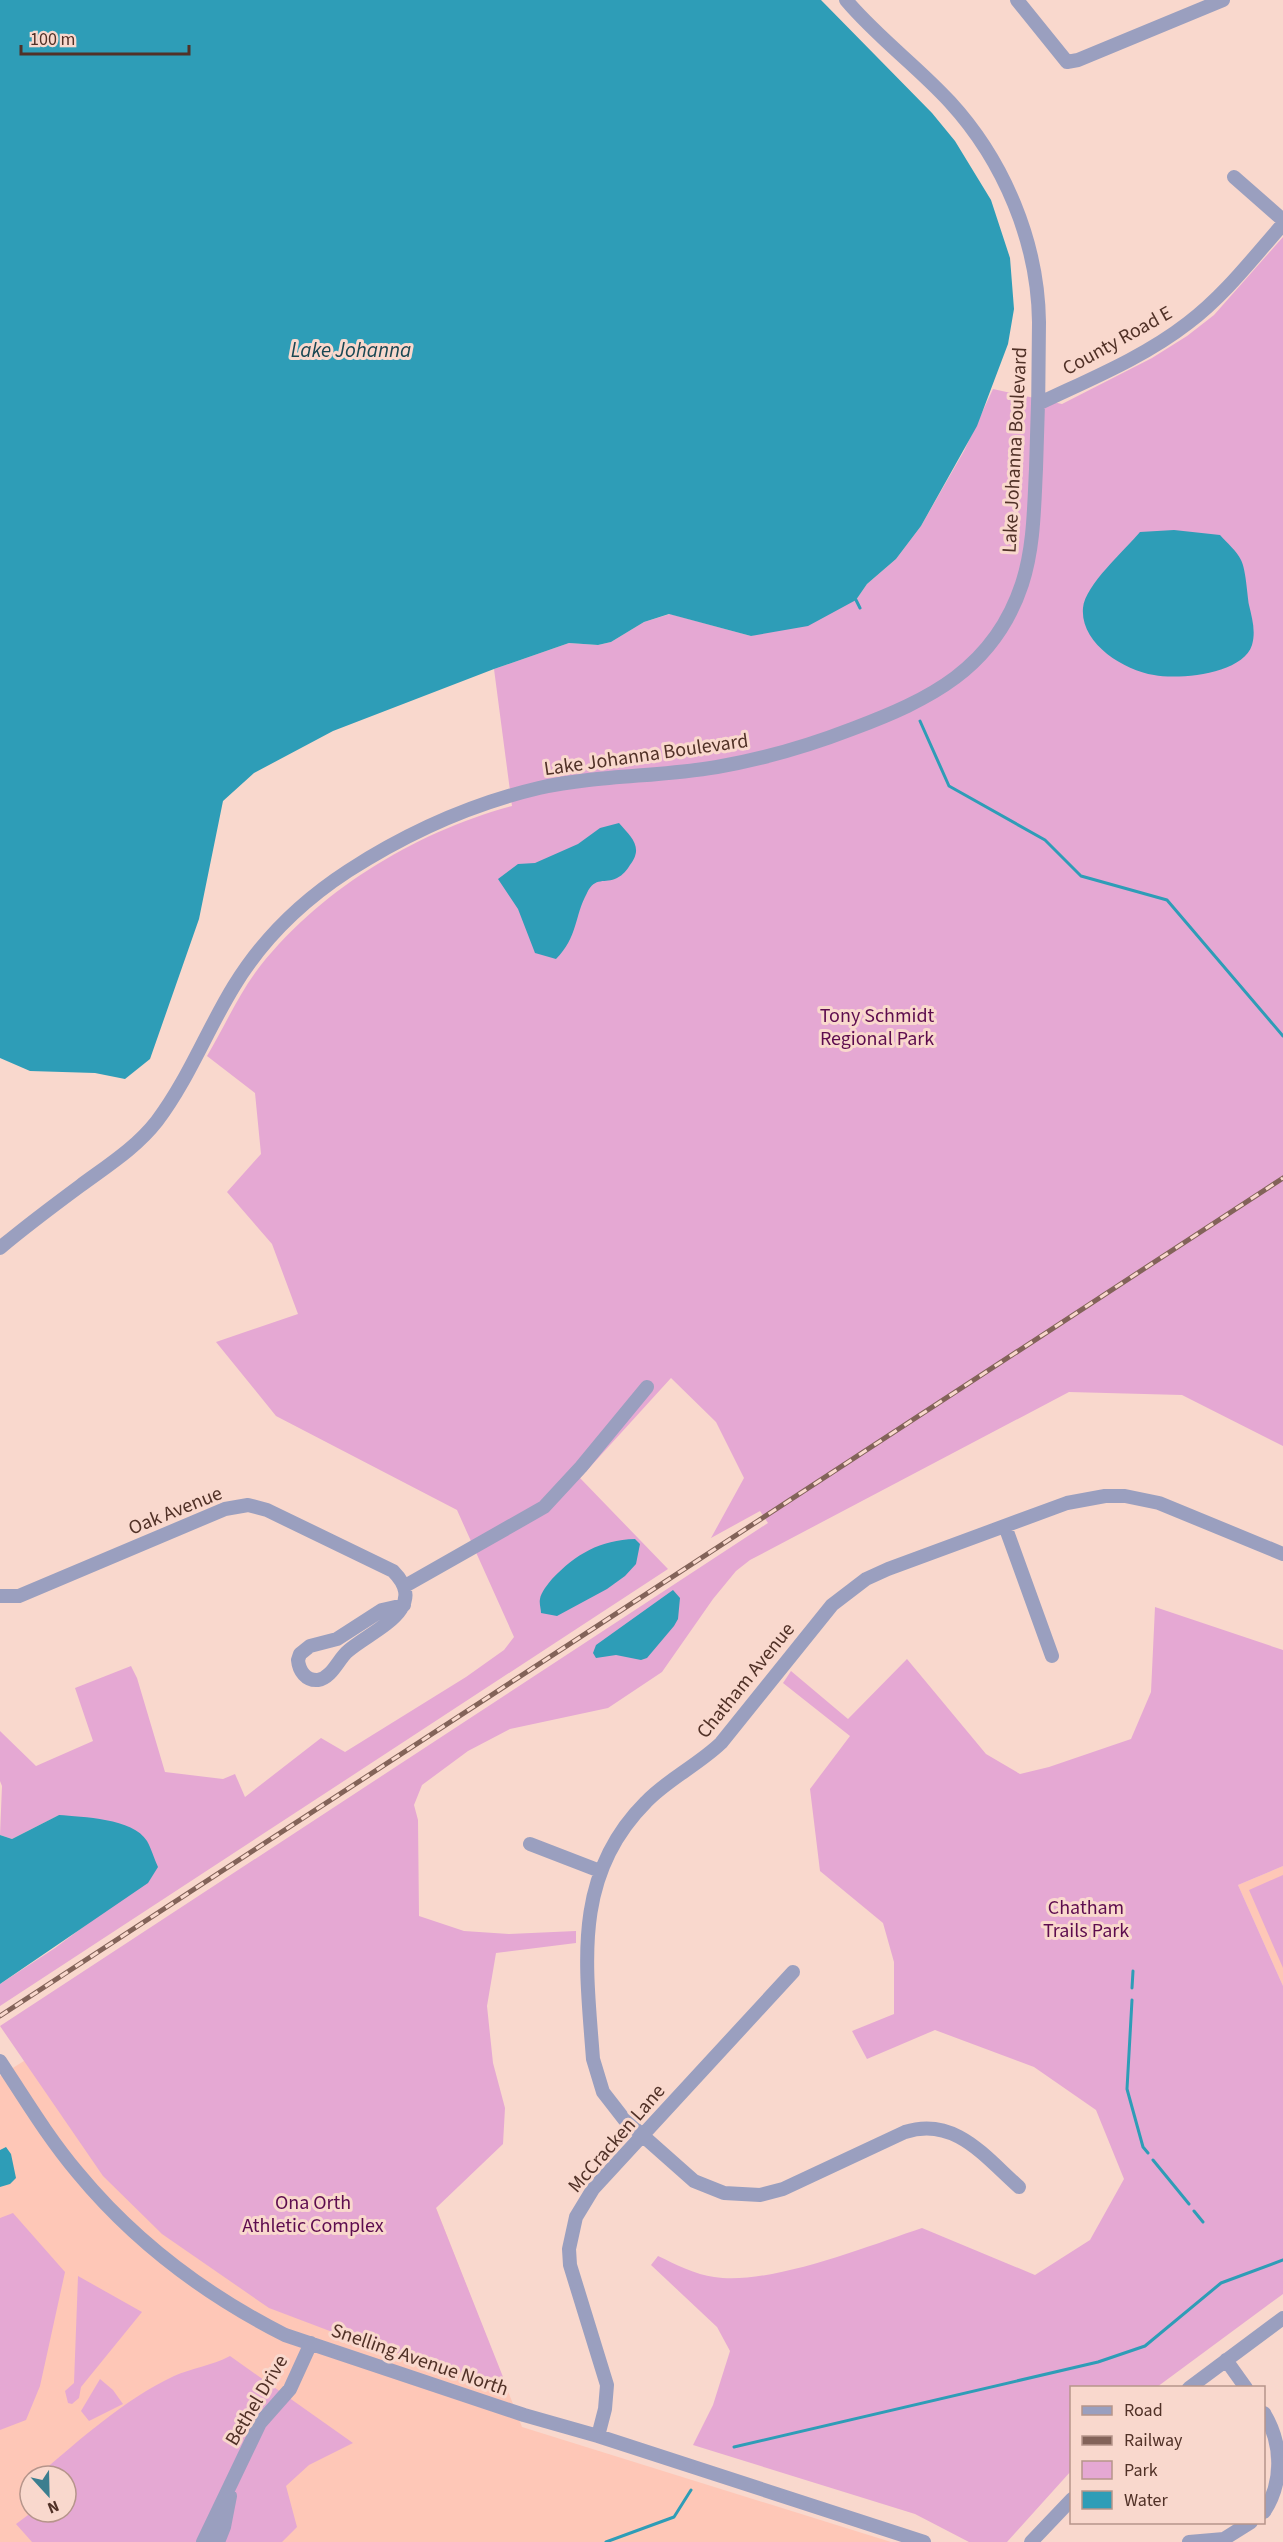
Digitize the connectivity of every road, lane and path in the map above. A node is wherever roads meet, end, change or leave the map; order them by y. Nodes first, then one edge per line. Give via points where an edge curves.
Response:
1 (846, 0) edge
2 (1017, 0) edge
3 (1223, 0) edge
4 (1234, 177) dead end
5 (1283, 222) edge
6 (1038, 404) junction
7 (0, 1248) edge
8 (646, 1387) dead end
9 (1005, 1526) junction
10 (1283, 1554) edge
11 (405, 1586) junction
12 (0, 1596) edge
13 (404, 1605) junction
14 (1052, 1656) dead end
15 (530, 1844) dead end
16 (600, 1871) junction
17 (793, 1972) dead end
18 (0, 2061) edge
19 (641, 2135) junction
20 (1019, 2187) dead end
21 (1283, 2318) edge
22 (311, 2343) junction
23 (1226, 2360) junction
24 (1192, 2386) edge
25 (1245, 2386) edge
26 (1265, 2416) edge
27 (598, 2436) junction
28 (234, 2476) junction
29 (1070, 2500) edge
30 (1265, 2509) edge
31 (1250, 2524) edge
32 (1224, 2541) edge
33 (203, 2542) edge
34 (218, 2542) edge
35 (924, 2542) edge
36 (1031, 2542) edge
37 (1189, 2542) edge

1 - 6 street, Lake Johanna Boulevard via 950,103 987,152 1006,188 1026,236 1039,292
2 - 3 street via 1067,62
4 - 5 street
5 - 6 street, County Road E via 1217,297 1187,324 1135,357
6 - 7 street, Lake Johanna Boulevard via 1034,521 1026,573 998,633 963,672 905,709 805,746 715,767 574,781 511,795 435,823 372,856 294,913 252,958 170,1102 141,1139
8 - 11 street via 544,1507
9 - 10 street, Chatham Avenue via 1067,1503 1125,1496 1159,1503
9 - 14 street
9 - 16 street, Chatham Avenue via 888,1569 847,1592 817,1622 722,1743 648,1799 632,1817
11 - 12 street, Oak Avenue via 393,1571 267,1510 248,1505 225,1509 19,1596
11 - 13 street
13 - 13 street via 382,1610 337,1639 304,1650 298,1660 301,1672 312,1679 324,1677 348,1651 386,1624
15 - 16 street
16 - 19 street, Chatham Avenue via 592,1895 587,1938 592,2060 603,2092
17 - 19 street, McCracken Lane
18 - 22 street, Snelling Avenue North via 77,2172 139,2236 217,2298 285,2335
19 - 20 street, Chatham Avenue via 694,2181 742,2196 783,2189 906,2132 932,2127 965,2139
19 - 27 street, McCracken Lane via 584,2202 569,2249 572,2274 607,2385
21 - 23 street
22 - 27 street, Snelling Avenue North
22 - 28 street, Bethel Drive via 290,2389 260,2423
23 - 24 street
23 - 25 street
26 - 30 street via 1275,2430 1282,2456 1282,2476 1276,2495
27 - 35 street, Snelling Avenue North
28 - 33 street, Bethel Drive
28 - 34 street, Bethel Drive
29 - 36 street
31 - 32 street
32 - 37 street

